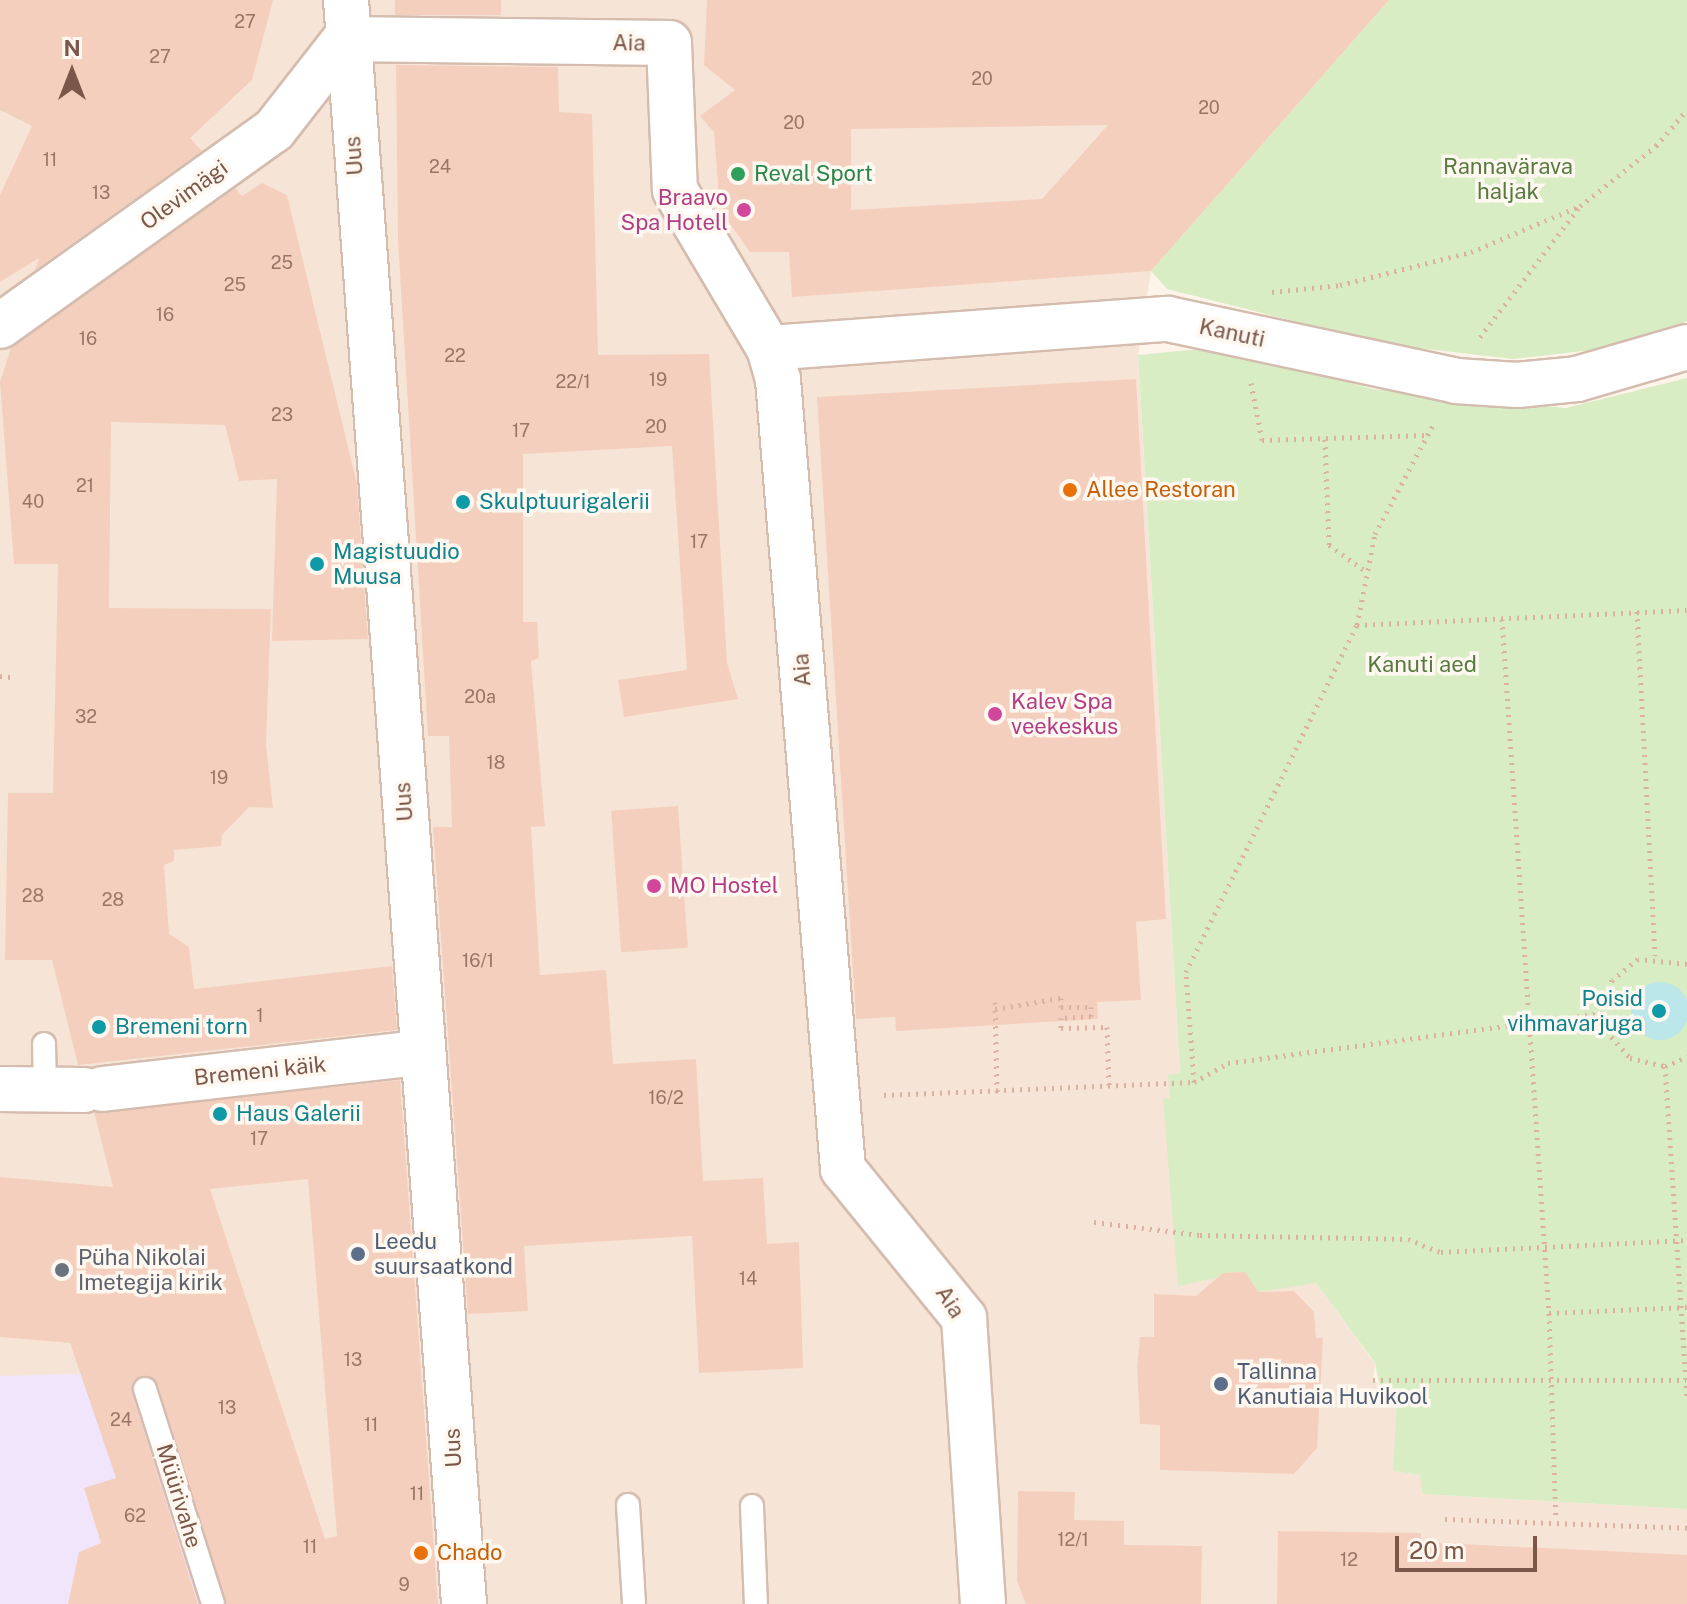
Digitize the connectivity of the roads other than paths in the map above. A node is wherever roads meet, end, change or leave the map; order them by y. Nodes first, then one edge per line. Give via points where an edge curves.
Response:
1 (346, 19) edge
2 (0, 326) edge
3 (1687, 347) edge
4 (769, 348) junction
5 (44, 1044) dead end
6 (419, 1053) junction
7 (0, 1089) edge
8 (77, 1090) junction
9 (145, 1389) dead end
10 (628, 1505) dead end
11 (752, 1506) dead end
12 (213, 1604) edge
13 (464, 1604) edge
14 (634, 1604) edge
15 (756, 1604) edge
16 (983, 1604) edge

1 - 2 street, Olevimägi via 274,130
1 - 4 street, Aia via 669,43 675,190
1 - 6 street, Uus via 384,484
3 - 4 street, Kanuti via 1577,379 1456,381 1168,319
4 - 16 street, Aia via 789,496 843,1169 964,1318
5 - 8 lane
6 - 8 street, Bremeni käik
6 - 13 street, Uus
7 - 8 street, Bremeni käik
9 - 12 lane, Müürivahe
10 - 14 lane
11 - 15 lane

